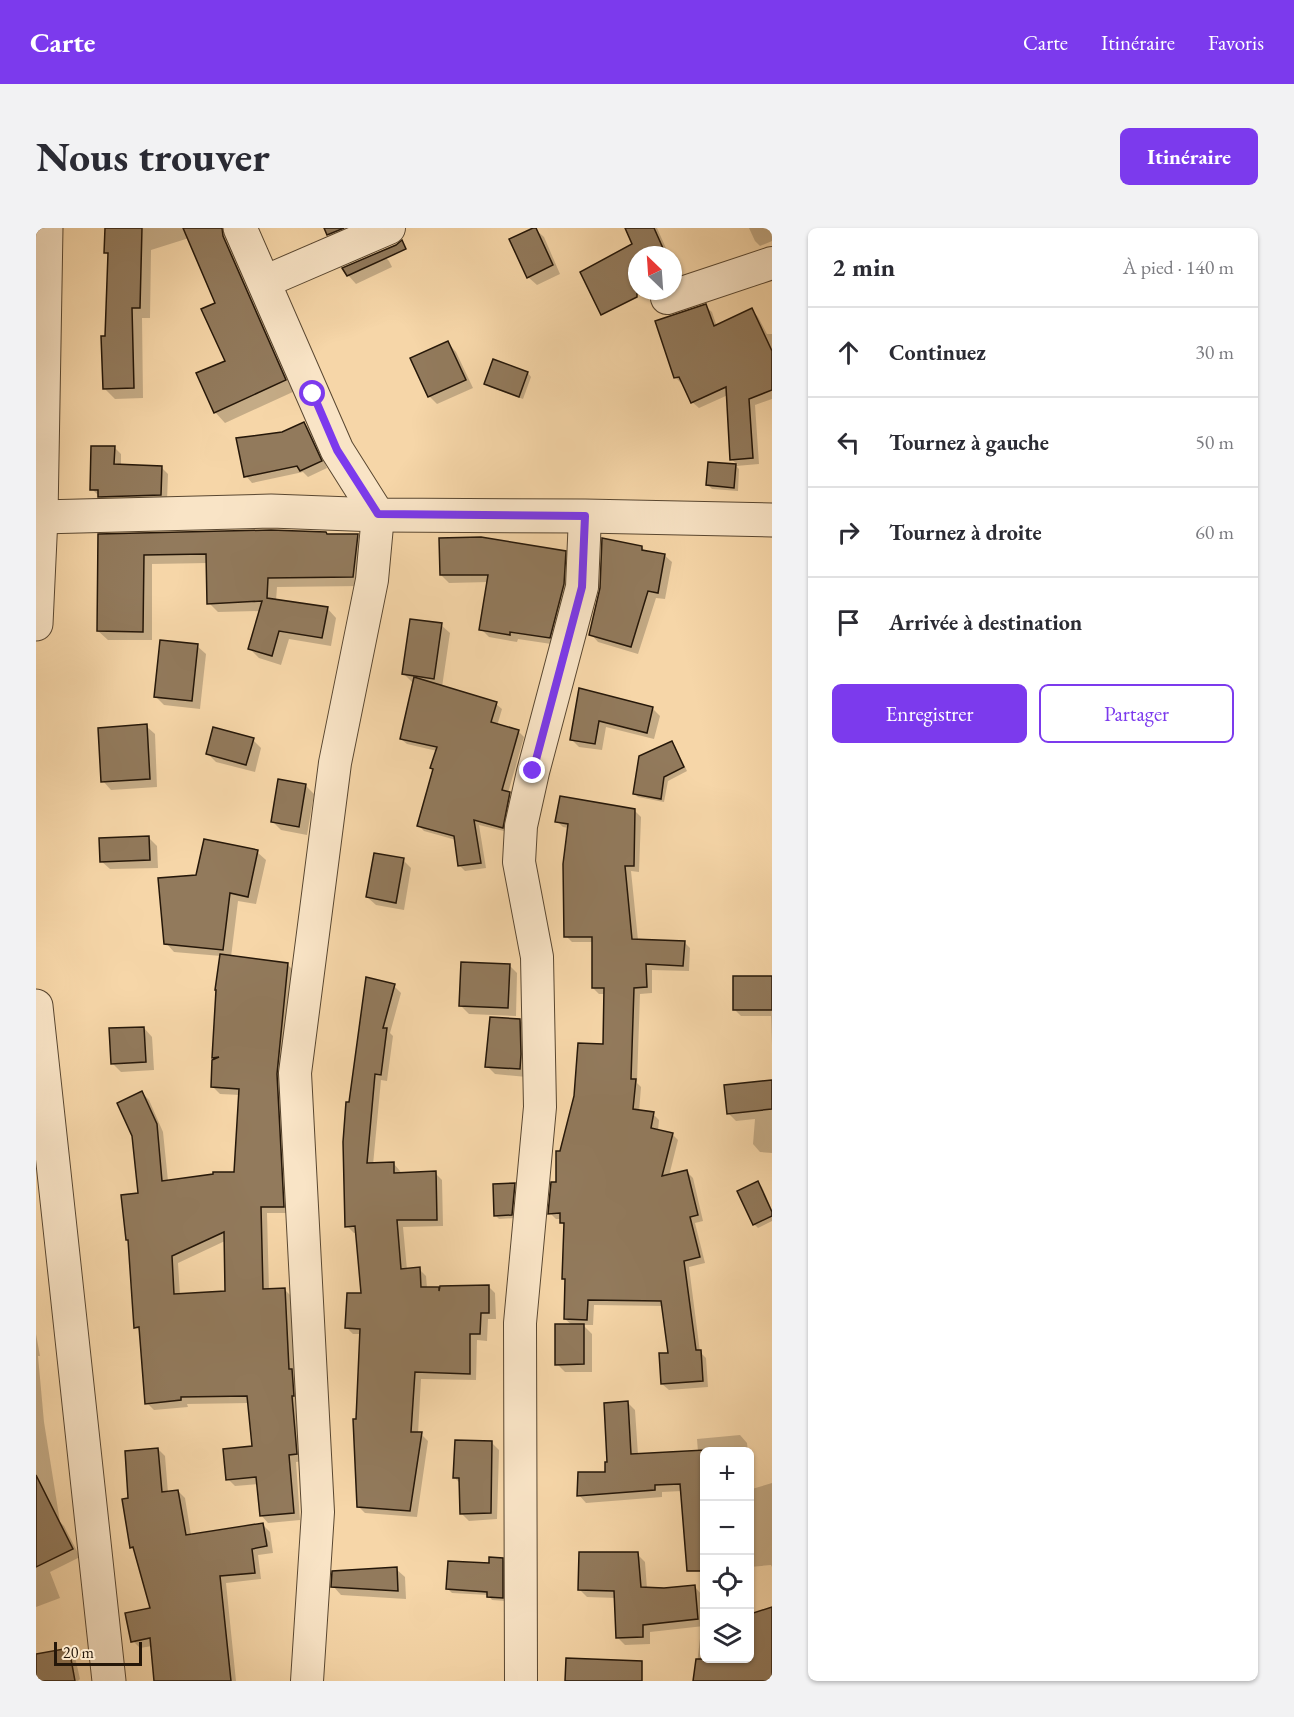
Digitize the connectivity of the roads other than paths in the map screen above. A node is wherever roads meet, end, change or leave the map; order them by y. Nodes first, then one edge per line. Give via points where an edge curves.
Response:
1 (46, 228) edge
2 (240, 228) edge
3 (389, 228) edge
4 (772, 262) edge
5 (264, 282) junction
6 (682, 293) edge
7 (378, 514) junction
8 (585, 516) junction
9 (39, 518) edge
10 (772, 520) edge
11 (36, 624) edge
12 (36, 1005) edge
13 (109, 1681) edge
14 (307, 1681) edge
15 (521, 1681) edge

1 - 9 street
2 - 5 street
3 - 5 street
4 - 6 street
5 - 7 street via 337,450
7 - 8 street
7 - 9 street via 271,511
7 - 14 street via 372,580 335,763 295,1073 318,1512
8 - 10 street
8 - 15 street via 582,587 533,771 521,826 519,862 537,957 540,1107 520,1323
9 - 11 street
12 - 13 street

